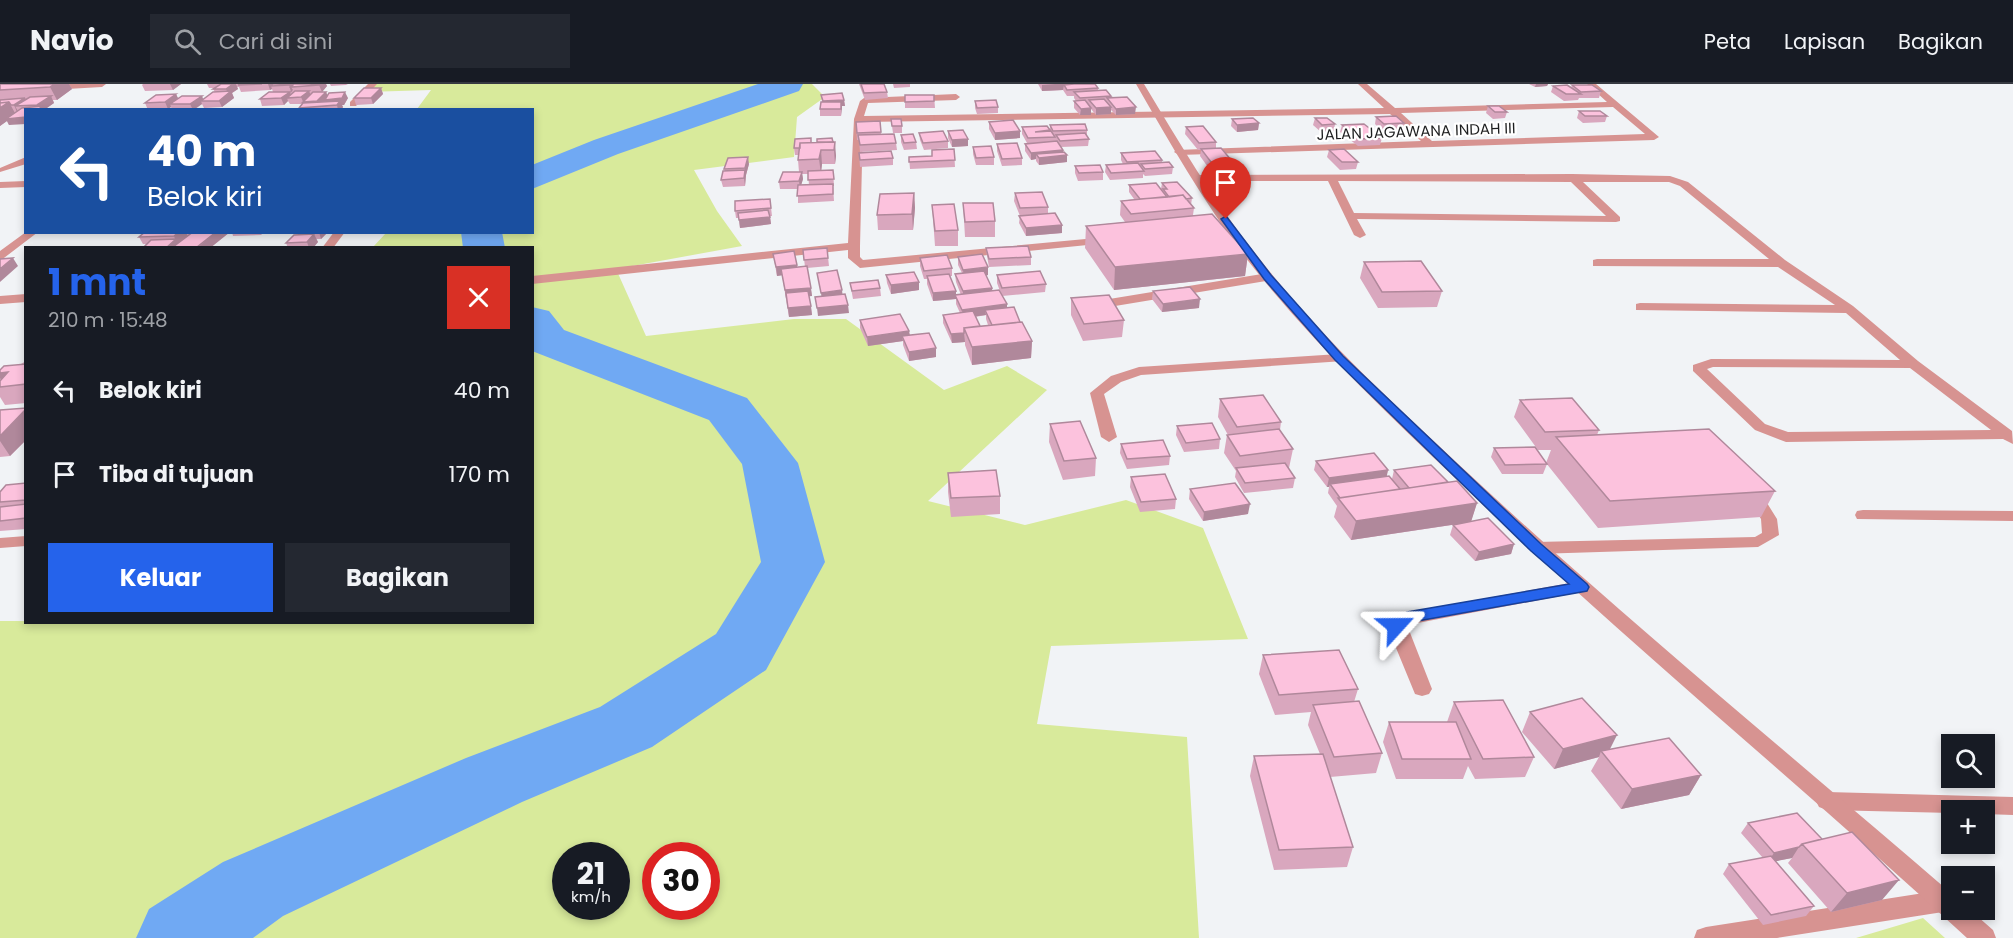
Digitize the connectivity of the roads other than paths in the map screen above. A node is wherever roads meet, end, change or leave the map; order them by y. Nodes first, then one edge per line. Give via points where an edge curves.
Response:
1 (102, 84) edge
2 (373, 84) edge
3 (946, 84) edge
4 (1140, 84) edge
5 (1362, 84) edge
6 (1591, 84) edge
7 (34, 88) edge
8 (956, 96) junction
9 (353, 104) edge
10 (1613, 104) junction
11 (1394, 111) junction
12 (1159, 116) junction
13 (960, 117) junction
14 (859, 119) junction
15 (1431, 145) junction
16 (1179, 152) junction
17 (24, 161) edge
18 (1, 173) edge
19 (1572, 177) junction
20 (1197, 178) junction
21 (1331, 178) junction
22 (24, 184) edge
23 (0, 185) edge
24 (1350, 216) junction
25 (30, 234) edge
26 (338, 234) edge
27 (1360, 236) dead end
28 (1114, 239) edge
29 (329, 246) edge
30 (854, 246) junction
31 (0, 257) edge
32 (1597, 263) dead end
33 (1781, 263) junction
34 (1268, 277) junction
35 (539, 279) edge
36 (24, 298) edge
37 (0, 300) edge
38 (1081, 307) edge
39 (1640, 307) dead end
40 (1849, 309) junction
41 (1339, 358) junction
42 (1912, 364) junction
43 (2010, 436) edge
44 (1109, 437) dead end
45 (1756, 498) edge
46 (1863, 515) dead end
47 (2013, 516) edge
48 (24, 541) edge
49 (0, 543) edge
50 (1536, 548) junction
51 (1581, 587) junction
52 (1422, 689) dead end
53 (1827, 801) junction
54 (2013, 806) edge
55 (1941, 899) edge
56 (1941, 907) edge
57 (1964, 920) edge
58 (1706, 938) edge
59 (1984, 938) edge

1 - 7 street
2 - 9 street
3 - 8 street
4 - 12 street
5 - 11 street
6 - 10 street
8 - 13 street
8 - 14 street via 864,101
10 - 11 street
10 - 15 street, JALAN JAGAWANA INDAH III via 1654,137
11 - 12 street
11 - 15 street
12 - 13 street
12 - 16 street
13 - 14 street
14 - 30 street
15 - 16 street, JALAN JAGAWANA INDAH III
16 - 20 street
17 - 18 street
19 - 21 street
19 - 24 street via 1616,219
19 - 33 street via 1661,177 1684,184
20 - 21 street
20 - 34 street via 1225,227
21 - 24 street
22 - 23 street
24 - 27 street
25 - 31 street
26 - 29 street
28 - 30 street via 870,265 856,261
30 - 35 street
32 - 33 street
33 - 40 street
34 - 38 street
34 - 41 street
36 - 37 street
39 - 40 street
40 - 42 street
41 - 44 street via 1139,371 1116,379 1097,393
41 - 50 street
42 - 43 street
42 - 43 street via 1711,363 1698,368 1760,427 1786,437
45 - 50 street via 1769,519 1771,535 1758,542
46 - 47 street
48 - 49 street
50 - 51 street
51 - 52 street via 1401,620 1396,626
51 - 53 street
53 - 54 street
53 - 55 street
56 - 58 street
57 - 59 street

